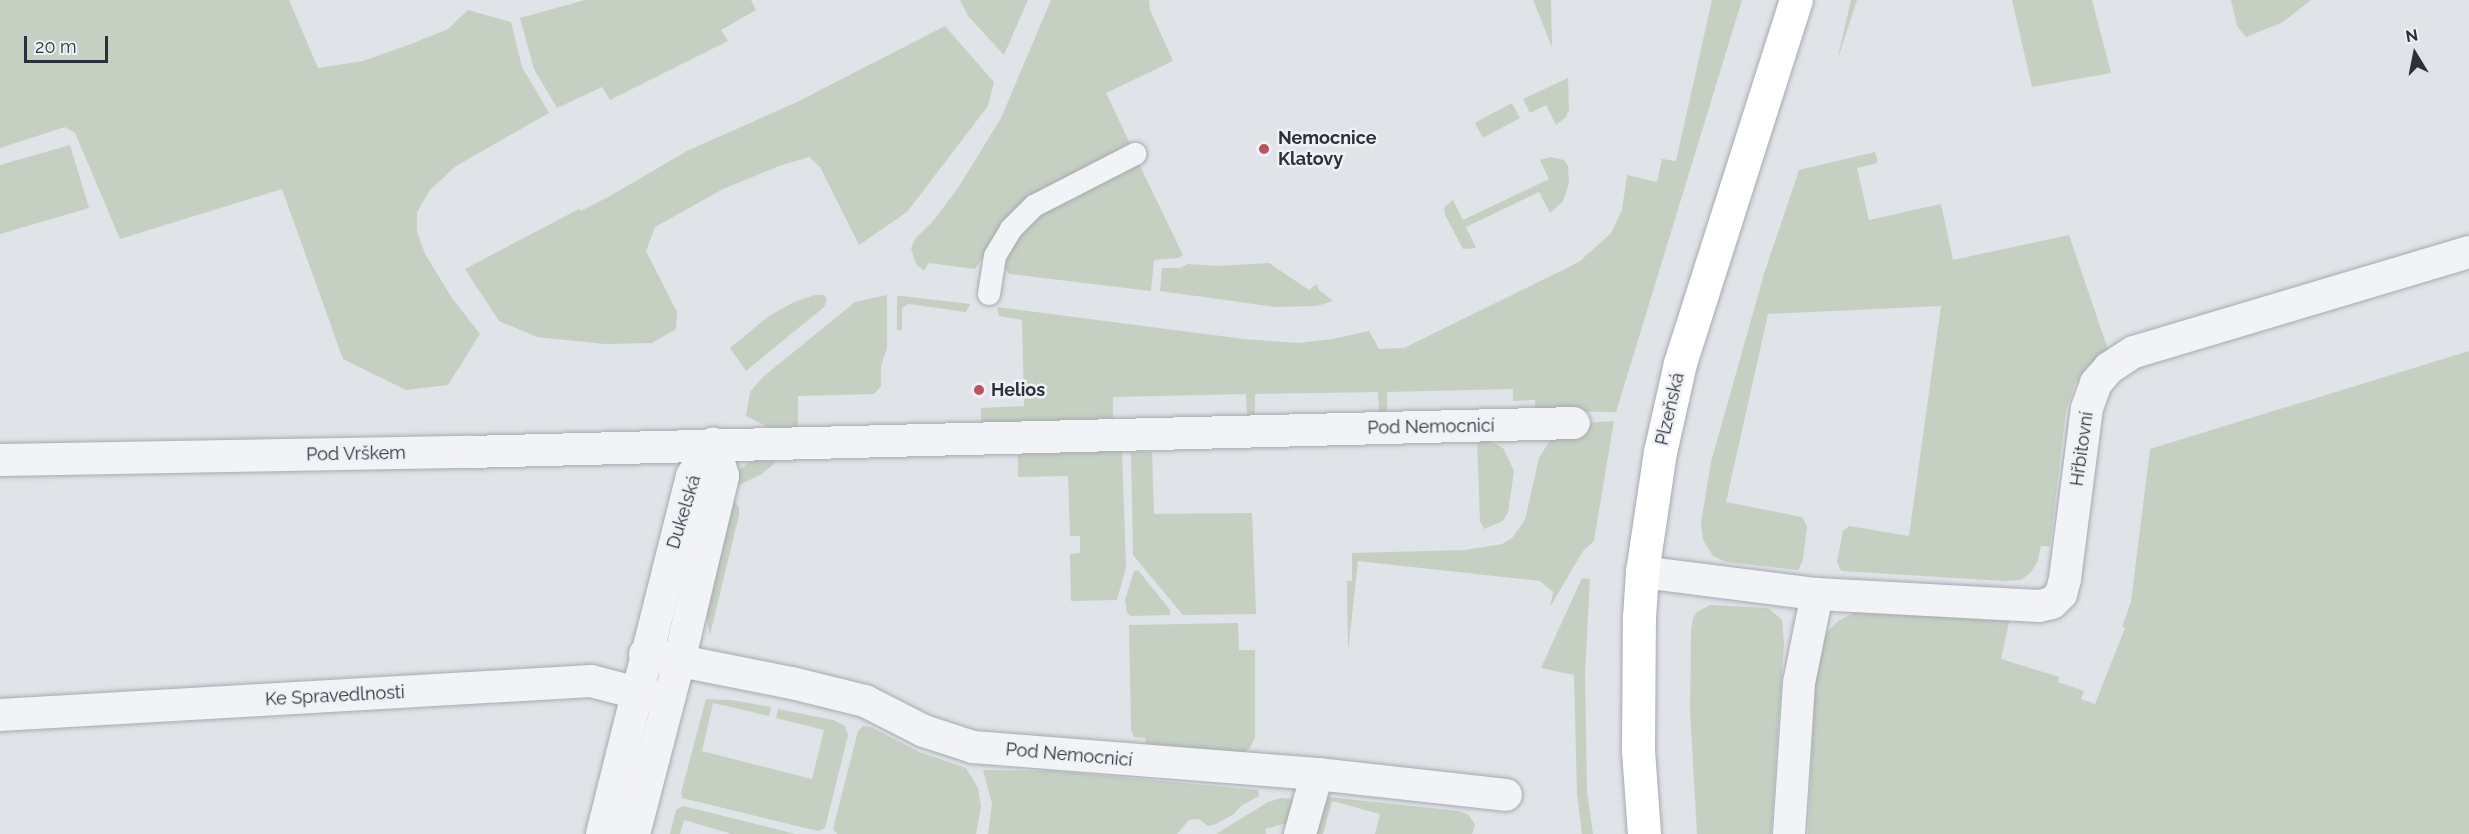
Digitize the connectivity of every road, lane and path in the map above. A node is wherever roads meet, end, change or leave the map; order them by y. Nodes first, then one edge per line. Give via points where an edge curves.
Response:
1 (1796, 0) edge
2 (1135, 154) dead end
3 (2469, 252) edge
4 (989, 294) dead end
5 (1574, 423) dead end
6 (713, 444) junction
7 (0, 460) edge
8 (1642, 572) junction
9 (1817, 594) junction
10 (645, 654) junction
11 (679, 661) junction
12 (636, 693) junction
13 (667, 701) junction
14 (0, 715) edge
15 (1317, 774) junction
16 (1506, 795) dead end
17 (602, 834) edge
18 (634, 834) edge
19 (1300, 834) edge
20 (1644, 834) edge
21 (1789, 834) edge

1 - 8 main road, Plzeňská via 1680,363 1659,452
2 - 4 street via 1034,206 1011,229 994,256
3 - 9 street, Hřbitovní via 2134,352 2109,368 2096,383 2087,408 2065,579 2061,594 2052,603 2038,606
5 - 6 street, Pod Nemocnicí
6 - 7 street, Pod Vrškem
6 - 10 street, Dukelská via 692,476
6 - 11 street, Dukelská via 723,476
8 - 9 street, Hřbitovní
8 - 20 main road, Plzeňská via 1638,750
9 - 21 street via 1799,683
10 - 11 street, Pod Nemocnicí
10 - 12 street, Dukelská
11 - 13 street, Dukelská
11 - 15 street, Pod Nemocnicí via 865,701 924,731 973,747
12 - 13 street, Ke Spravedlnosti
12 - 14 street, Ke Spravedlnosti via 591,681
12 - 17 street, Dukelská
13 - 18 street, Dukelská
15 - 16 street, Pod Nemocnicí
15 - 19 street

